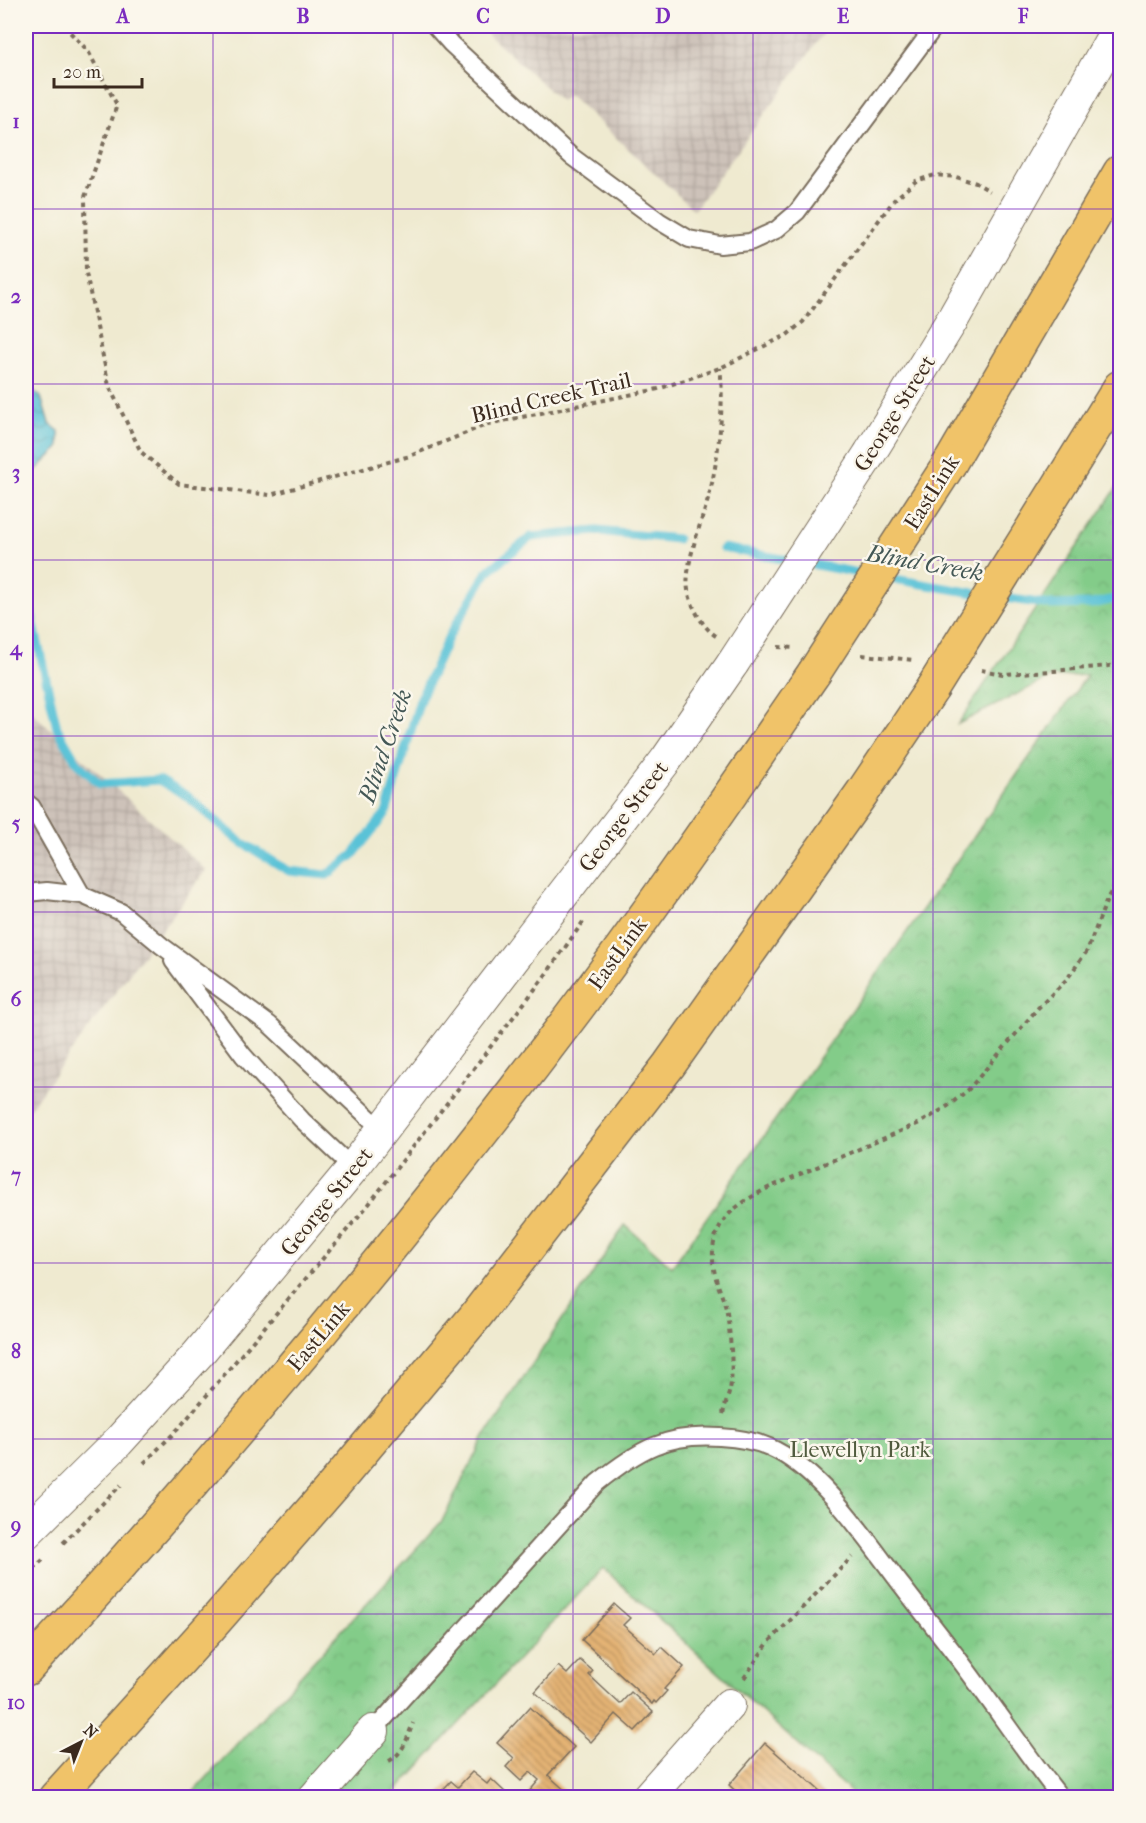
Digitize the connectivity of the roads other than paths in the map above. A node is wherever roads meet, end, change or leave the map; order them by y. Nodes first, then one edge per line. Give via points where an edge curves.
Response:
1 (435, 26) edge
2 (935, 26) edge
3 (1119, 26) edge
4 (1120, 172) edge
5 (1120, 387) edge
6 (26, 802) edge
7 (26, 893) edge
8 (82, 895) junction
9 (162, 946) junction
10 (383, 1131) junction
11 (353, 1168) junction
12 (26, 1533) edge
13 (26, 1669) edge
14 (729, 1705) road end
15 (373, 1731) joint
16 (55, 1797) edge
17 (314, 1797) edge
18 (647, 1797) edge
19 (1061, 1797) edge

1 - 2 lane via 571,156 659,221 689,238 720,245 750,242 776,230 797,212
3 - 10 street, George Street, bridge via 954,317 870,453 728,652 666,760
4 - 13 highway, EastLink, bridge via 950,463 809,661 709,825 580,1005 435,1194 237,1433
5 - 16 highway, bridge via 1063,479 926,675 862,793 669,1065 474,1318 209,1629
6 - 8 lane
7 - 8 lane
8 - 9 lane via 121,912
9 - 10 lane via 270,1025
9 - 11 lane via 243,1055 302,1120
10 - 11 street, George Street
11 - 12 street, George Street via 190,1363 118,1442
14 - 18 street
15 - 17 street
15 - 19 lane via 597,1483 616,1467 669,1440 698,1436 742,1439 769,1447 794,1462 831,1496

